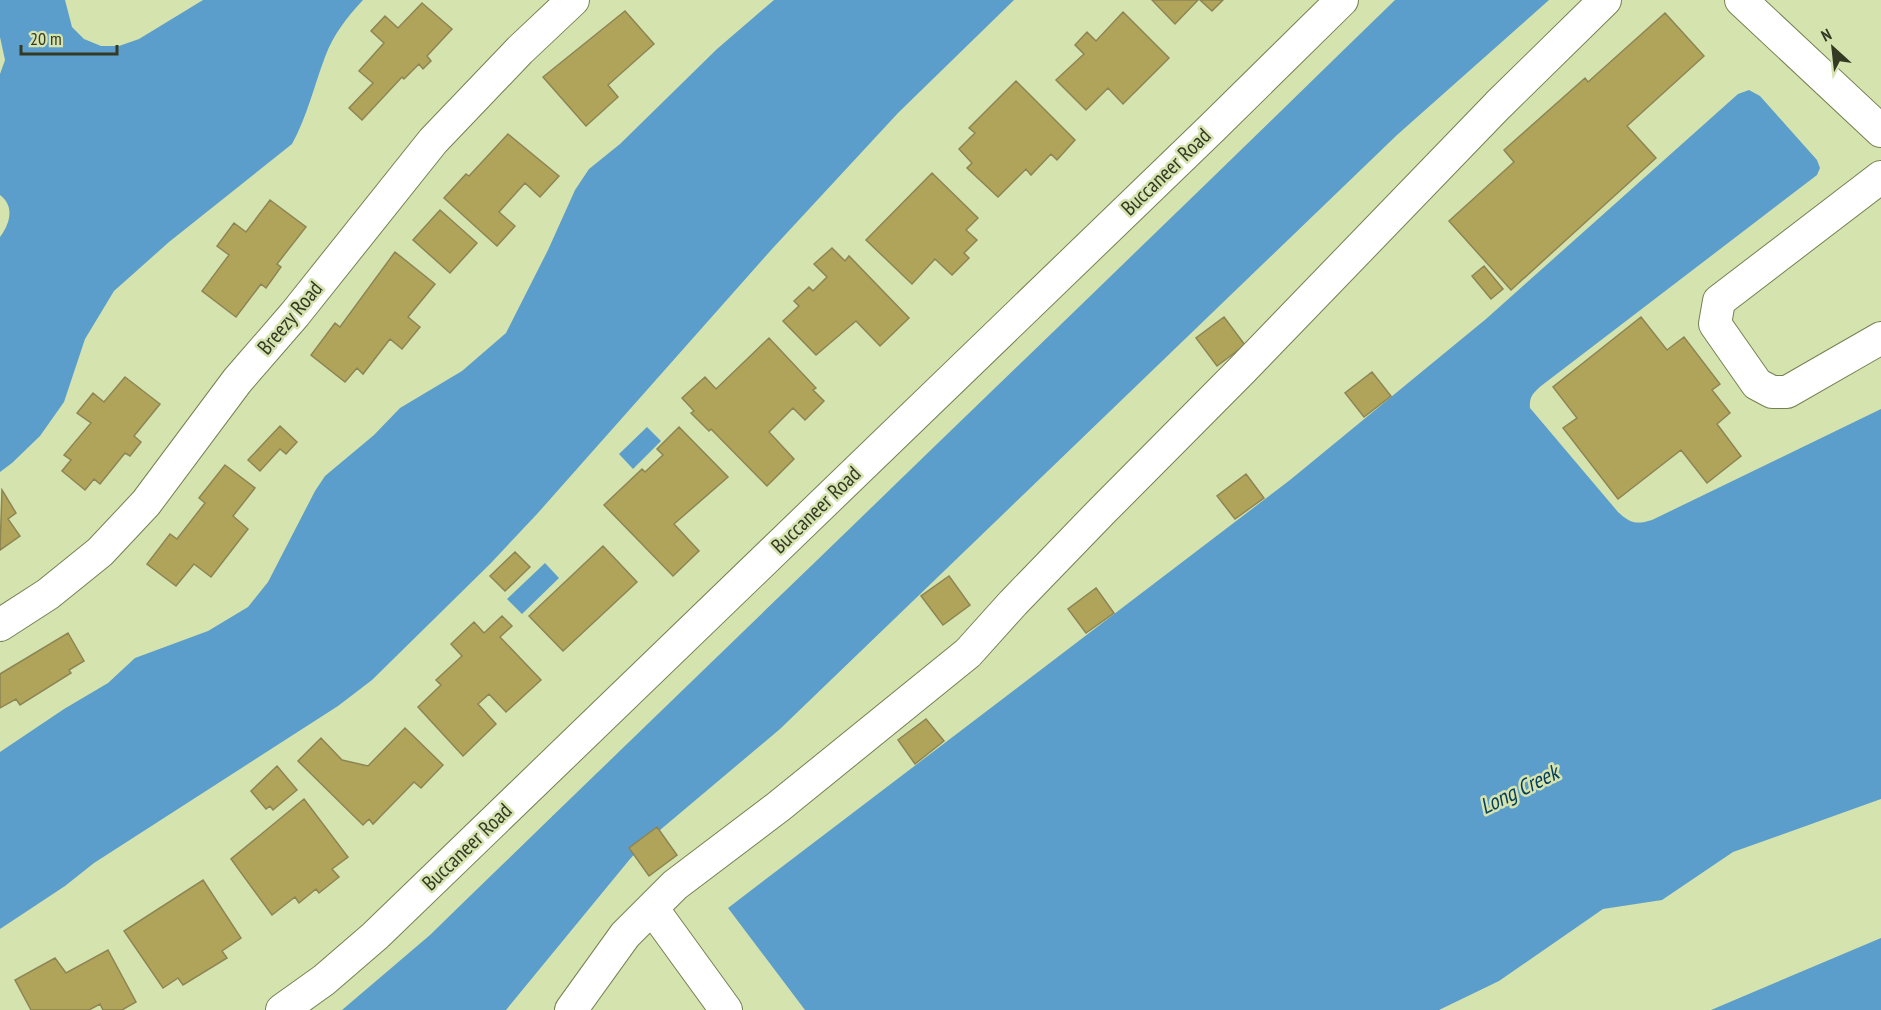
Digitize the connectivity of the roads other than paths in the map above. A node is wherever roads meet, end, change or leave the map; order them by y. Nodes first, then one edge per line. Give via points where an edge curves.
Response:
1 (573, 0) edge
2 (1342, 0) edge
3 (1605, 0) edge
4 (1741, 0) edge
5 (1881, 131) edge
6 (1881, 177) edge
7 (1881, 338) edge
8 (0, 625) edge
9 (652, 908) junction
10 (282, 1010) edge
11 (571, 1010) edge
12 (726, 1010) edge

1 - 8 street, Breezy Road via 433,141 237,381 146,503 100,552 48,594
2 - 10 street, Buccaneer Road via 375,936
3 - 9 street via 1498,105 968,653 675,885
4 - 5 street
6 - 7 street via 1719,301 1715,324 1757,384 1772,393 1787,392
9 - 11 street via 625,935
9 - 12 street

